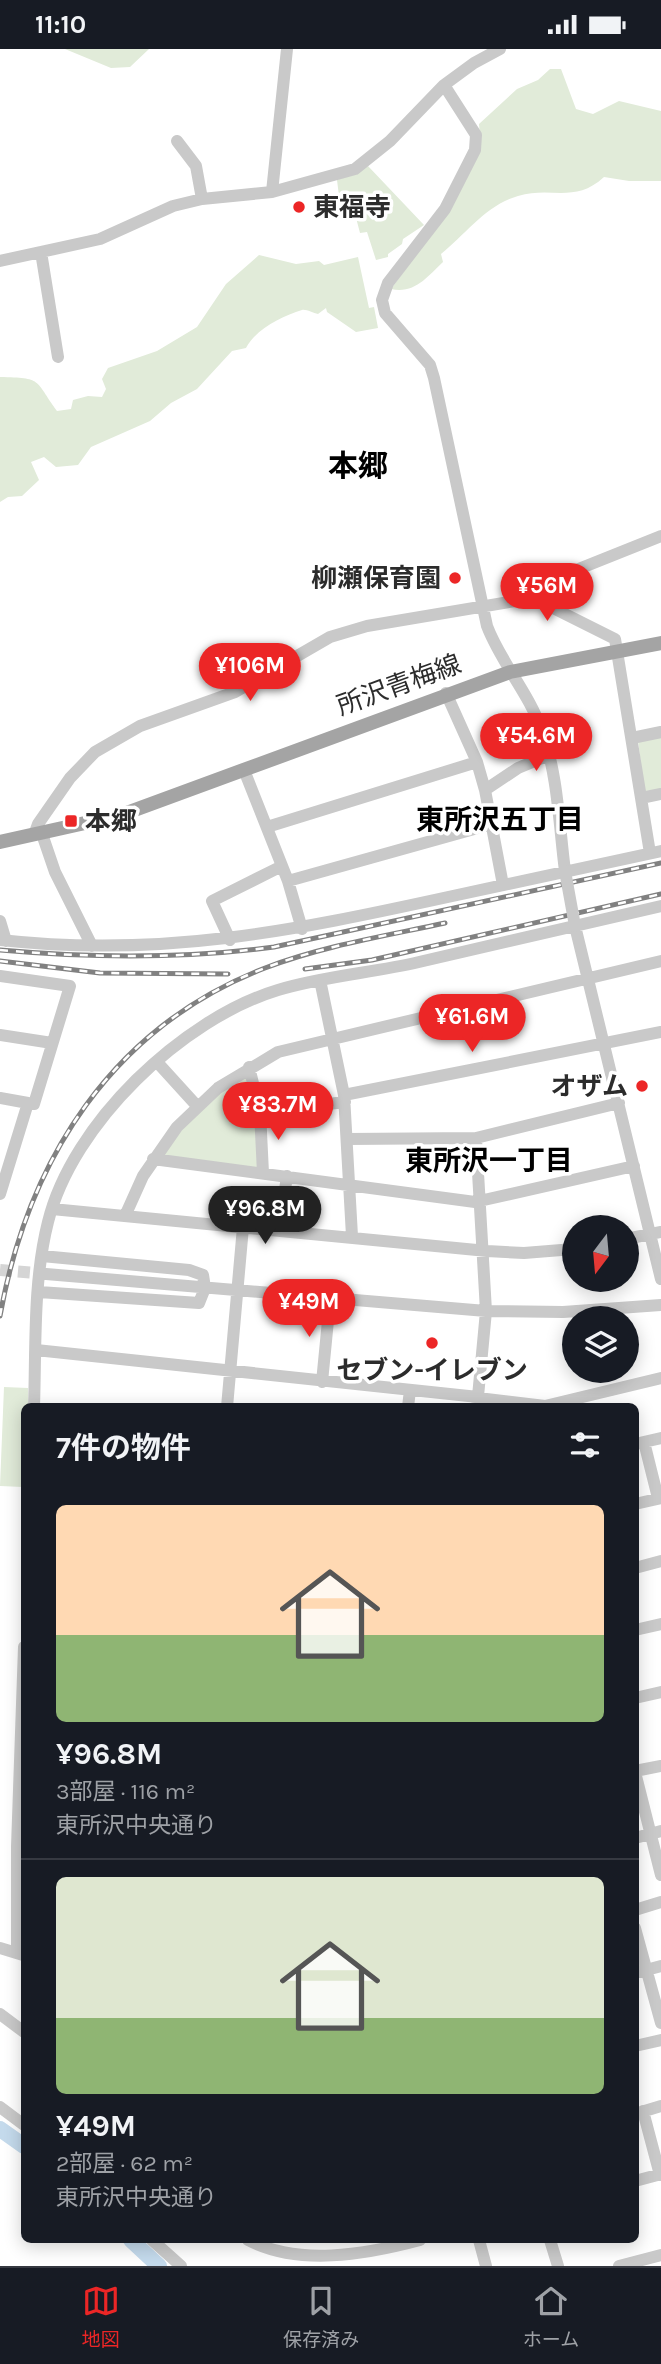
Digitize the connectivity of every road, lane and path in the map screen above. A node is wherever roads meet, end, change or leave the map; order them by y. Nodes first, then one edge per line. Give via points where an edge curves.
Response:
1 (287, 49) edge
2 (500, 49) edge
3 (444, 85) junction
4 (177, 141) dead end
5 (272, 192) junction
6 (202, 199) junction
7 (41, 252) junction
8 (0, 261) edge
9 (58, 357) dead end
10 (661, 535) edge
11 (529, 598) junction
12 (483, 607) junction
13 (661, 643) edge
14 (617, 650) junction
15 (510, 672) junction
16 (446, 693) junction
17 (661, 732) edge
18 (632, 738) junction
19 (549, 755) junction
20 (477, 762) junction
21 (244, 770) junction
22 (485, 790) junction
23 (661, 793) edge
24 (641, 798) junction
25 (492, 824) junction
26 (267, 827) junction
27 (38, 835) junction
28 (0, 842) edge
29 (656, 852) edge
30 (282, 866) junction
31 (565, 871) junction
32 (288, 881) junction
33 (503, 885) junction
34 (661, 906) edge
35 (0, 921) edge
36 (575, 926) junction
37 (302, 929) junction
38 (3, 940) edge
39 (230, 940) junction
40 (92, 946) junction
41 (661, 961) edge
42 (0, 976) edge
43 (589, 978) junction
44 (320, 980) junction
45 (661, 1032) edge
46 (0, 1035) edge
47 (332, 1038) junction
48 (52, 1044) junction
49 (605, 1045) junction
50 (157, 1062) junction
51 (249, 1067) junction
52 (0, 1098) edge
53 (345, 1098) junction
54 (28, 1103) junction
55 (619, 1103) junction
56 (197, 1106) junction
57 (260, 1112) junction
58 (476, 1138) junction
59 (347, 1139) junction
60 (153, 1159) junction
61 (5, 1160) edge
62 (634, 1166) junction
63 (263, 1173) junction
64 (286, 1176) junction
65 (349, 1184) junction
66 (0, 1193) edge
67 (479, 1202) junction
68 (52, 1209) junction
69 (125, 1216) junction
70 (243, 1227) junction
71 (279, 1231) junction
72 (656, 1233) edge
73 (352, 1236) junction
74 (562, 1250) edge
75 (483, 1251) junction
76 (43, 1257) junction
77 (46, 1274) tunnel mouth
78 (661, 1279) edge
79 (205, 1288) junction
80 (237, 1290) junction
81 (39, 1291) junction
82 (330, 1300) junction
83 (661, 1305) edge
84 (486, 1311) junction
85 (36, 1350) junction
86 (230, 1372) junction
87 (661, 1378) edge
88 (322, 1382) junction
89 (410, 1390) junction
90 (478, 1401) edge
91 (34, 1403) edge
92 (228, 1403) edge
93 (408, 1403) edge
94 (500, 1403) edge
95 (561, 1403) edge
96 (661, 1438) edge
97 (640, 1443) edge
98 (659, 1498) edge
99 (639, 1503) edge
100 (661, 1561) edge
101 (639, 1566) edge
102 (661, 1624) edge
103 (639, 1629) edge
104 (661, 1692) edge
105 (639, 1697) edge
106 (661, 1766) edge
107 (639, 1771) edge
108 (639, 1783) edge
109 (656, 1832) edge
110 (639, 1837) edge
111 (21, 1847) edge
112 (661, 1875) edge
113 (661, 1902) edge
114 (20, 1905) edge
115 (639, 1909) edge
116 (0, 1948) edge
117 (21, 1954) edge
118 (661, 1966) edge
119 (641, 1972) edge
120 (1, 2017) edge
121 (661, 2023) edge
122 (21, 2030) edge
123 (661, 2040) edge
124 (639, 2045) edge
125 (661, 2106) edge
126 (0, 2108) edge
127 (639, 2112) edge
128 (21, 2123) edge
129 (661, 2174) edge
130 (639, 2180) edge
131 (155, 2243) edge
132 (252, 2243) edge
133 (411, 2243) edge
134 (480, 2243) edge
135 (551, 2243) edge
136 (661, 2255) edge
137 (339, 2265) edge
138 (181, 2266) edge
139 (486, 2266) edge
140 (558, 2266) edge
141 (619, 2266) edge

1 - 5 street
2 - 3 street
3 - 5 street via 364,164
3 - 12 street via 476,135 475,150 445,209 387,283 382,300 385,313 430,365 434,377
4 - 6 street via 196,166
5 - 6 street
6 - 7 street via 173,206 100,239
7 - 8 street
7 - 9 street
10 - 11 street via 536,586
11 - 12 street
11 - 14 street via 611,636
12 - 15 street via 491,636
12 - 27 street via 330,637 234,692 140,726 94,752 38,824
13 - 14 main road, 所沢青梅線
14 - 15 main road, 所沢青梅線
14 - 18 street
15 - 16 main road, 所沢青梅線
15 - 19 street via 528,698
16 - 20 street
16 - 21 main road, 所沢青梅線
17 - 18 street
18 - 24 street
19 - 22 street
19 - 31 street
20 - 22 street
20 - 26 street
21 - 26 street
21 - 27 main road, 所沢青梅線 via 121,815
22 - 25 street
23 - 24 street
24 - 29 street
25 - 32 street
25 - 33 street
26 - 30 street
27 - 28 main road, 所沢青梅線
27 - 40 street
29 - 31 street
30 - 32 street
30 - 39 street via 212,901
31 - 33 street
31 - 36 street, bridge
32 - 37 street
33 - 37 street
34 - 36 street
35 - 38 street
36 - 43 street
36 - 44 street
37 - 39 street
38 - 40 street
39 - 40 street
41 - 43 street
42 - 48 street via 70,986
43 - 47 street
43 - 49 street
44 - 47 street
44 - 50 street via 227,1011
45 - 49 street
46 - 48 street
47 - 51 street via 278,1052
47 - 53 street
48 - 54 street via 34,1104
49 - 53 street
49 - 55 street
50 - 56 street
50 - 68 street via 90,1134 62,1181
51 - 56 street
51 - 57 street
52 - 54 street
53 - 57 street
53 - 59 street
54 - 61 street
55 - 58 street
55 - 62 street
56 - 60 street
57 - 63 street
58 - 59 street
58 - 67 street
59 - 65 street
60 - 63 street
60 - 69 street
61 - 66 street
62 - 67 street
62 - 72 street
63 - 64 street
64 - 65 street
64 - 71 street
65 - 67 street
65 - 73 street
67 - 75 street
68 - 69 street
68 - 76 street
69 - 70 street
70 - 71 street
70 - 80 street
71 - 73 street
72 - 78 street
73 - 75 street
74 - 75 street
75 - 84 street
76 - 79 street via 189,1270 202,1275
76 - 81 street
77 - 79 street
79 - 80 street
79 - 81 street via 199,1303
80 - 82 street
80 - 86 street
81 - 85 street
82 - 84 street
82 - 88 street
83 - 84 street
84 - 90 street
85 - 86 street
85 - 91 street
86 - 88 street
86 - 92 street
87 - 95 street
88 - 89 street
89 - 90 street
89 - 93 street
90 - 94 street
96 - 97 street
97 - 98 street
98 - 99 street
100 - 101 street
102 - 103 street
104 - 105 street
106 - 107 street
108 - 109 street
109 - 110 street
109 - 112 street
111 - 114 street
113 - 115 street
114 - 117 street
116 - 117 street
118 - 119 street
119 - 121 street
120 - 122 street
123 - 124 street
125 - 127 street
126 - 128 street
127 - 129 street
129 - 130 street
131 - 138 street
132 - 137 street via 285,2262
133 - 137 street
134 - 139 street
135 - 140 street
136 - 141 street

